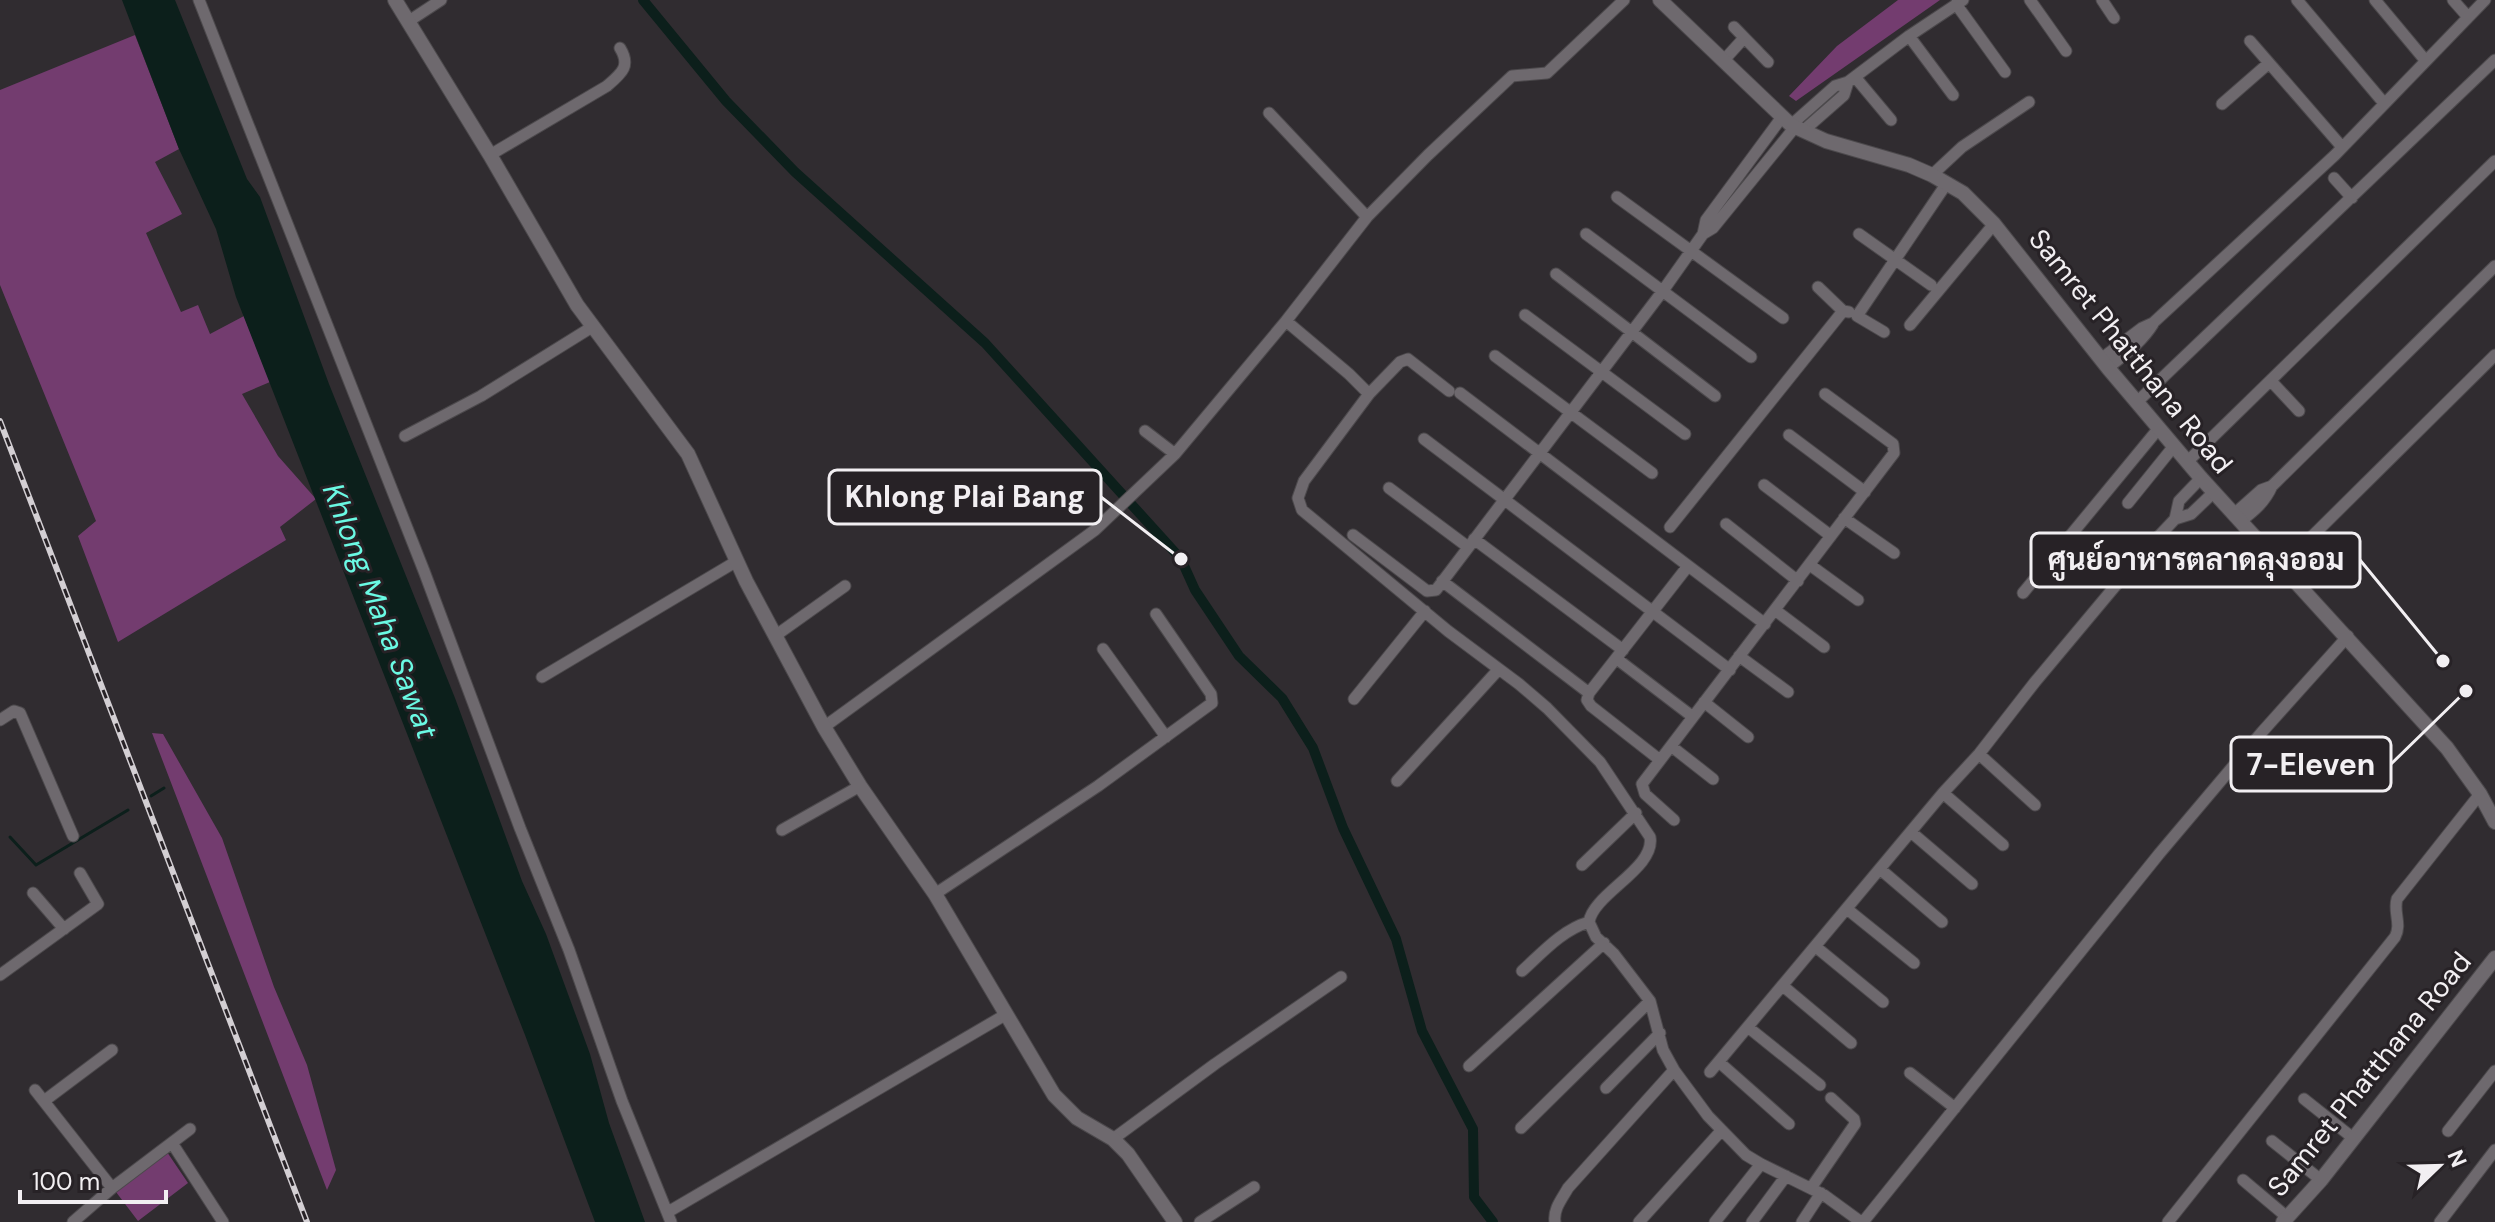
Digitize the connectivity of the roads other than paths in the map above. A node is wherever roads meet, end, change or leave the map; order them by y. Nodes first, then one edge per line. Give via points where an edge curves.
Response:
1 (199, 0) edge
2 (395, 0) edge
3 (441, 0) edge
4 (1624, 0) edge
5 (1660, 0) edge
6 (2030, 0) edge
7 (2102, 0) edge
8 (2297, 0) edge
9 (2375, 0) edge
10 (2453, 0) edge
11 (2485, 0) edge
12 (1959, 2) edge
13 (2468, 17) junction
14 (2114, 18) dead end
15 (409, 21) junction
16 (1734, 27) dead end
17 (1909, 36) junction
18 (2250, 41) dead end
19 (620, 48) dead end
20 (1734, 49) junction
21 (2066, 51) dead end
22 (2425, 60) junction
23 (2495, 60) edge
24 (1768, 62) dead end
25 (2269, 63) junction
26 (2005, 72) dead end
27 (1851, 80) junction
28 (1953, 95) dead end
29 (2029, 102) dead end
30 (2383, 102) junction
31 (2222, 104) dead end
32 (1269, 113) dead end
33 (1891, 120) dead end
34 (1793, 125) junction
35 (2342, 147) junction
36 (490, 155) junction
37 (2495, 161) edge
38 (1932, 175) junction
39 (2334, 178) dead end
40 (1947, 183) junction
41 (1617, 197) dead end
42 (2352, 198) junction
43 (1367, 217) junction
44 (1994, 224) junction
45 (1586, 234) dead end
46 (1859, 234) dead end
47 (1690, 252) junction
48 (1897, 259) junction
49 (2495, 266) edge
50 (1556, 274) dead end
51 (1931, 285) dead end
52 (1818, 287) dead end
53 (1662, 292) junction
54 (1843, 311) junction
55 (1525, 315) dead end
56 (1857, 316) junction
57 (1783, 318) dead end
58 (1286, 321) junction
59 (1910, 325) dead end
60 (592, 327) junction
61 (1884, 332) dead end
62 (1631, 333) junction
63 (2495, 355) edge
64 (1495, 356) dead end
65 (1751, 357) dead end
66 (2105, 363) junction
67 (1601, 373) junction
68 (2271, 381) junction
69 (1369, 394) junction
70 (1825, 394) dead end
71 (1715, 396) dead end
72 (2137, 402) junction
73 (2299, 411) dead end
74 (1571, 413) junction
75 (2159, 428) junction
76 (1145, 431) dead end
77 (1685, 434) dead end
78 (1789, 435) dead end
79 (405, 436) dead end
80 (1424, 439) dead end
81 (2174, 446) junction
82 (1540, 453) junction
83 (1175, 454) junction
84 (2187, 462) junction
85 (1652, 473) dead end
86 (2201, 478) junction
87 (1764, 485) dead end
88 (1389, 488) dead end
89 (1865, 492) junction
90 (2214, 492) junction
91 (1505, 500) junction
92 (2128, 503) dead end
93 (1844, 518) junction
94 (2237, 518) junction
95 (2175, 519) junction
96 (1726, 524) dead end
97 (1670, 527) dead end
98 (1353, 535) dead end
99 (1831, 536) junction
100 (1471, 543) junction
101 (1894, 553) dead end
102 (737, 561) junction
103 (1810, 565) junction
104 (1688, 566) junction
105 (2281, 567) junction
106 (1442, 581) junction
107 (1798, 581) junction
108 (845, 586) dead end
109 (2023, 593) dead end
110 (1858, 600) dead end
111 (1653, 610) junction
112 (1775, 610) junction
113 (1425, 611) junction
114 (1156, 614) dead end
115 (1765, 624) junction
116 (775, 636) junction
117 (2348, 636) junction
118 (1824, 647) dead end
119 (1103, 649) dead end
120 (1620, 654) junction
121 (1739, 656) junction
122 (1499, 669) junction
123 (1730, 670) junction
124 (542, 677) dead end
125 (1788, 692) dead end
126 (1589, 693) junction
127 (1354, 699) dead end
128 (1704, 702) junction
129 (1693, 717) junction
130 (0, 720) edge
131 (824, 727) junction
132 (1166, 737) junction
133 (1748, 737) dead end
134 (1671, 746) junction
135 (1979, 754) junction
136 (1660, 760) junction
137 (1713, 779) dead end
138 (1397, 781) dead end
139 (860, 786) junction
140 (1943, 793) junction
141 (2480, 794) junction
142 (2035, 805) dead end
143 (1636, 813) junction
144 (1674, 820) dead end
145 (2495, 822) edge
146 (782, 830) dead end
147 (1911, 832) junction
148 (73, 836) dead end
149 (2003, 845) dead end
150 (1582, 865) dead end
151 (1880, 869) junction
152 (80, 873) dead end
153 (1972, 884) dead end
154 (33, 893) dead end
155 (935, 894) junction
156 (1847, 909) junction
157 (1589, 922) junction
158 (1942, 922) dead end
159 (64, 929) junction
160 (1604, 943) junction
161 (1816, 947) junction
162 (2495, 958) edge
163 (1914, 963) dead end
164 (1522, 971) dead end
165 (0, 975) edge
166 (1341, 977) dead end
167 (1783, 986) junction
168 (1650, 1001) junction
169 (1883, 1002) dead end
170 (1005, 1015) junction
171 (1749, 1028) junction
172 (1660, 1033) junction
173 (1851, 1043) dead end
174 (112, 1050) dead end
175 (1719, 1062) junction
176 (1469, 1066) dead end
177 (1674, 1070) junction
178 (2495, 1071) edge
179 (1710, 1072) dead end
180 (1910, 1073) dead end
181 (1820, 1085) dead end
182 (1606, 1088) dead end
183 (35, 1090) dead end
184 (1831, 1098) dead end
185 (2304, 1099) dead end
186 (44, 1101) junction
187 (1955, 1108) junction
188 (1789, 1124) dead end
189 (1521, 1128) dead end
190 (190, 1129) dead end
191 (1721, 1131) junction
192 (2448, 1131) dead end
193 (2353, 1138) junction
194 (1113, 1139) junction
195 (2272, 1141) dead end
196 (172, 1143) junction
197 (2495, 1150) edge
198 (1761, 1164) junction
199 (1786, 1176) junction
200 (2243, 1180) dead end
201 (2321, 1180) junction
202 (1254, 1187) dead end
203 (112, 1188) junction
204 (1816, 1191) junction
205 (670, 1217) edge
206 (2285, 1219) edge
207 (1859, 1221) edge
208 (73, 1222) edge
209 (223, 1222) edge
210 (1175, 1222) edge
211 (1200, 1222) edge
212 (1555, 1222) edge
213 (1639, 1222) edge
214 (1715, 1222) edge
215 (1752, 1222) edge
216 (1802, 1222) edge
217 (2168, 1222) edge
218 (2440, 1222) edge

1 - 205 street
2 - 15 street
3 - 15 street
4 - 43 street via 1547,73 1512,76
5 - 20 street, Samret Phatthana Road
6 - 21 street
7 - 14 street
8 - 30 street
9 - 22 street
10 - 13 street
11 - 13 street
12 - 17 street
12 - 26 street
13 - 22 street
15 - 36 street
16 - 20 street
17 - 27 street
17 - 28 street
18 - 25 street
19 - 36 street via 626,60 607,86
20 - 24 street
20 - 34 street, Samret Phatthana Road
22 - 30 street
23 - 42 street
25 - 31 street
25 - 35 street
27 - 33 street
27 - 34 street via 1844,95
29 - 38 street via 1962,147
30 - 35 street
32 - 43 street
34 - 38 street, Samret Phatthana Road
34 - 47 street
35 - 66 street via 2146,335
36 - 60 street
37 - 68 street
38 - 40 street, Samret Phatthana Road
39 - 42 street
40 - 44 street, Samret Phatthana Road
40 - 48 street
41 - 47 street
42 - 72 street
43 - 58 street
44 - 59 street
44 - 66 street, Samret Phatthana Road
45 - 53 street
46 - 48 street
47 - 53 street
47 - 57 street
48 - 51 street
48 - 56 street
49 - 94 street via 2272,486 2259,507
50 - 62 street
52 - 54 street
53 - 62 street
53 - 65 street
54 - 56 street
54 - 97 street
55 - 67 street
56 - 61 street
58 - 69 street
58 - 83 street
60 - 79 street
60 - 102 street via 688,454
62 - 67 street
62 - 71 street
63 - 105 street
64 - 74 street
66 - 72 street, Samret Phatthana Road
67 - 74 street
67 - 77 street
68 - 73 street
68 - 84 street
69 - 82 street via 1408,359
69 - 113 street via 1304,481 1299,505
70 - 89 street via 1893,444 1894,453
72 - 75 street, Samret Phatthana Road
74 - 82 street
74 - 85 street
75 - 81 street, Samret Phatthana Road
75 - 109 street
76 - 83 street
78 - 89 street
80 - 91 street
81 - 84 street, Samret Phatthana Road
81 - 92 street
82 - 91 street
82 - 104 street
83 - 131 street via 1095,530
84 - 86 street, Samret Phatthana Road
86 - 90 street, Samret Phatthana Road
86 - 95 street via 2179,501
87 - 99 street
88 - 100 street
89 - 93 street
90 - 94 street, Samret Phatthana Road
90 - 95 street via 2191,514
91 - 100 street
91 - 111 street
93 - 99 street
93 - 101 street
94 - 105 street, Samret Phatthana Road
95 - 135 street
96 - 107 street
98 - 106 street via 1427,591 1436,590
99 - 103 street
100 - 106 street
100 - 120 street
102 - 116 street
102 - 124 street
103 - 107 street
103 - 110 street
104 - 111 street
104 - 115 street
105 - 117 street, Samret Phatthana Road
106 - 126 street
107 - 112 street
108 - 116 street
111 - 120 street
111 - 123 street
112 - 115 street
112 - 118 street
113 - 122 street
113 - 127 street
114 - 132 street via 1213,699
115 - 121 street
116 - 131 street
117 - 141 street, Samret Phatthana Road via 2447,748
117 - 187 street via 2159,854
119 - 132 street
120 - 126 street
120 - 129 street
121 - 123 street
121 - 125 street
122 - 138 street
122 - 143 street via 1576,736
123 - 128 street
126 - 136 street via 1591,706
128 - 129 street
128 - 133 street
129 - 134 street
130 - 148 street via 20,713
131 - 139 street
132 - 155 street
134 - 136 street
134 - 137 street
135 - 140 street
135 - 142 street
136 - 144 street via 1643,789
139 - 146 street
139 - 155 street
140 - 147 street
140 - 149 street
141 - 145 street, Samret Phatthana Road
141 - 217 street via 2397,899 2395,937
143 - 150 street
143 - 157 street via 1652,846
147 - 151 street
147 - 153 street
151 - 156 street
151 - 158 street
152 - 159 street via 98,904
154 - 159 street
155 - 170 street
156 - 161 street
156 - 163 street
157 - 160 street
157 - 164 street via 1560,936
159 - 165 street
160 - 168 street
160 - 176 street
161 - 167 street
161 - 169 street
162 - 193 street, Samret Phatthana Road
166 - 194 street
167 - 171 street
167 - 173 street
168 - 172 street
168 - 189 street
170 - 194 street via 1065,1109
170 - 205 street
171 - 175 street
171 - 181 street
172 - 177 street
172 - 182 street
174 - 186 street
175 - 179 street
175 - 188 street
177 - 191 street
177 - 212 street via 1568,1188
178 - 192 street
180 - 187 street
183 - 186 street
184 - 204 street via 1855,1124
185 - 193 street
186 - 203 street
187 - 207 street
190 - 196 street
191 - 198 street
191 - 213 street
193 - 201 street, Samret Phatthana Road
194 - 210 street
195 - 201 street
196 - 203 street
196 - 209 street
197 - 218 street
198 - 199 street
198 - 214 street
199 - 204 street
199 - 215 street
200 - 206 street
201 - 206 street, Samret Phatthana Road
202 - 211 street
203 - 208 street
204 - 207 street
204 - 216 street

